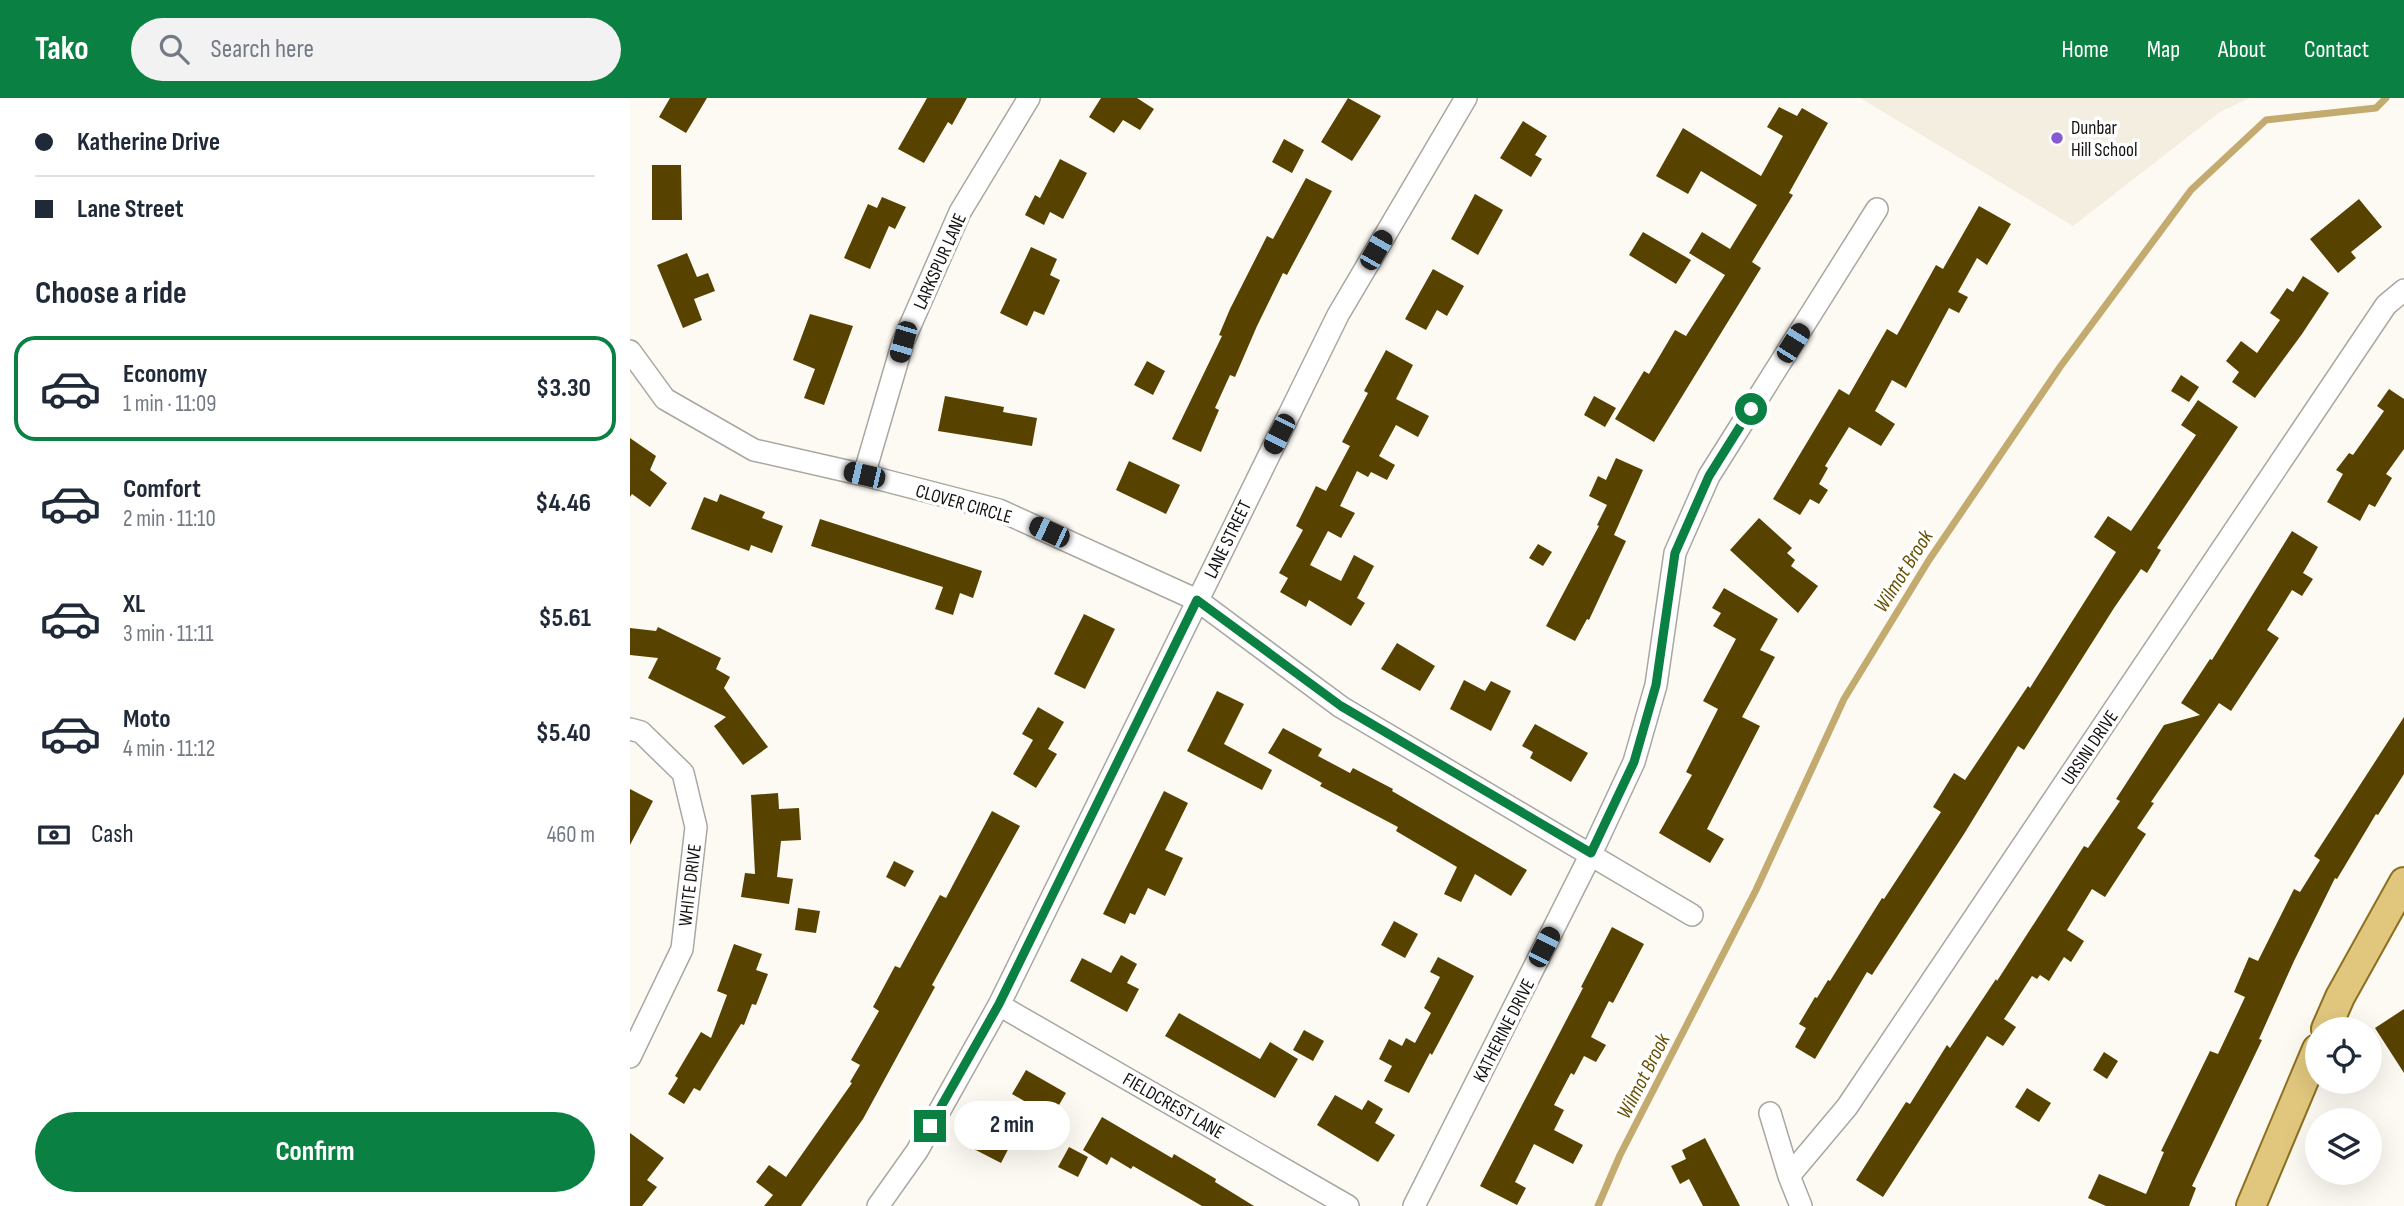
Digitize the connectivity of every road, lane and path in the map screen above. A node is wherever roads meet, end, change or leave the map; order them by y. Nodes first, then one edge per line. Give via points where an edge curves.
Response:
1 (1028, 98) edge
2 (1466, 98) edge
3 (1877, 209) dead end
4 (2404, 290) edge
5 (630, 351) edge
6 (864, 475) junction
7 (1197, 600) junction
8 (630, 729) edge
9 (1591, 853) junction
10 (2404, 882) edge
11 (1692, 915) dead end
12 (999, 1004) junction
13 (2332, 1017) edge
14 (630, 1057) edge
15 (2305, 1078) edge
16 (1770, 1113) dead end
17 (1789, 1176) junction
18 (878, 1206) edge
19 (1348, 1206) edge
20 (1414, 1206) edge
21 (1801, 1206) edge
22 (2251, 1206) edge

1 - 6 street, LARKSPUR LANE via 955,224 903,342
2 - 7 street, LANE STREET via 1338,315
3 - 9 street, KATHERINE DRIVE via 1709,476 1675,553 1656,685 1634,762
4 - 17 street, URSINI DRIVE via 2386,305 1847,1107
5 - 6 street, CLOVER CIRCLE via 665,399 754,450
6 - 7 street, CLOVER CIRCLE via 999,510
7 - 9 street, CLOVER CIRCLE via 1341,706
7 - 12 street, LANE STREET
8 - 14 street, WHITE DRIVE via 641,732 683,773 696,827 682,949
9 - 11 street, CLOVER CIRCLE
9 - 20 street, KATHERINE DRIVE
10 - 13 main road
12 - 18 street, LANE STREET via 917,1151
12 - 19 street, FIELDCREST LANE
15 - 22 main road
16 - 17 street
17 - 21 street

